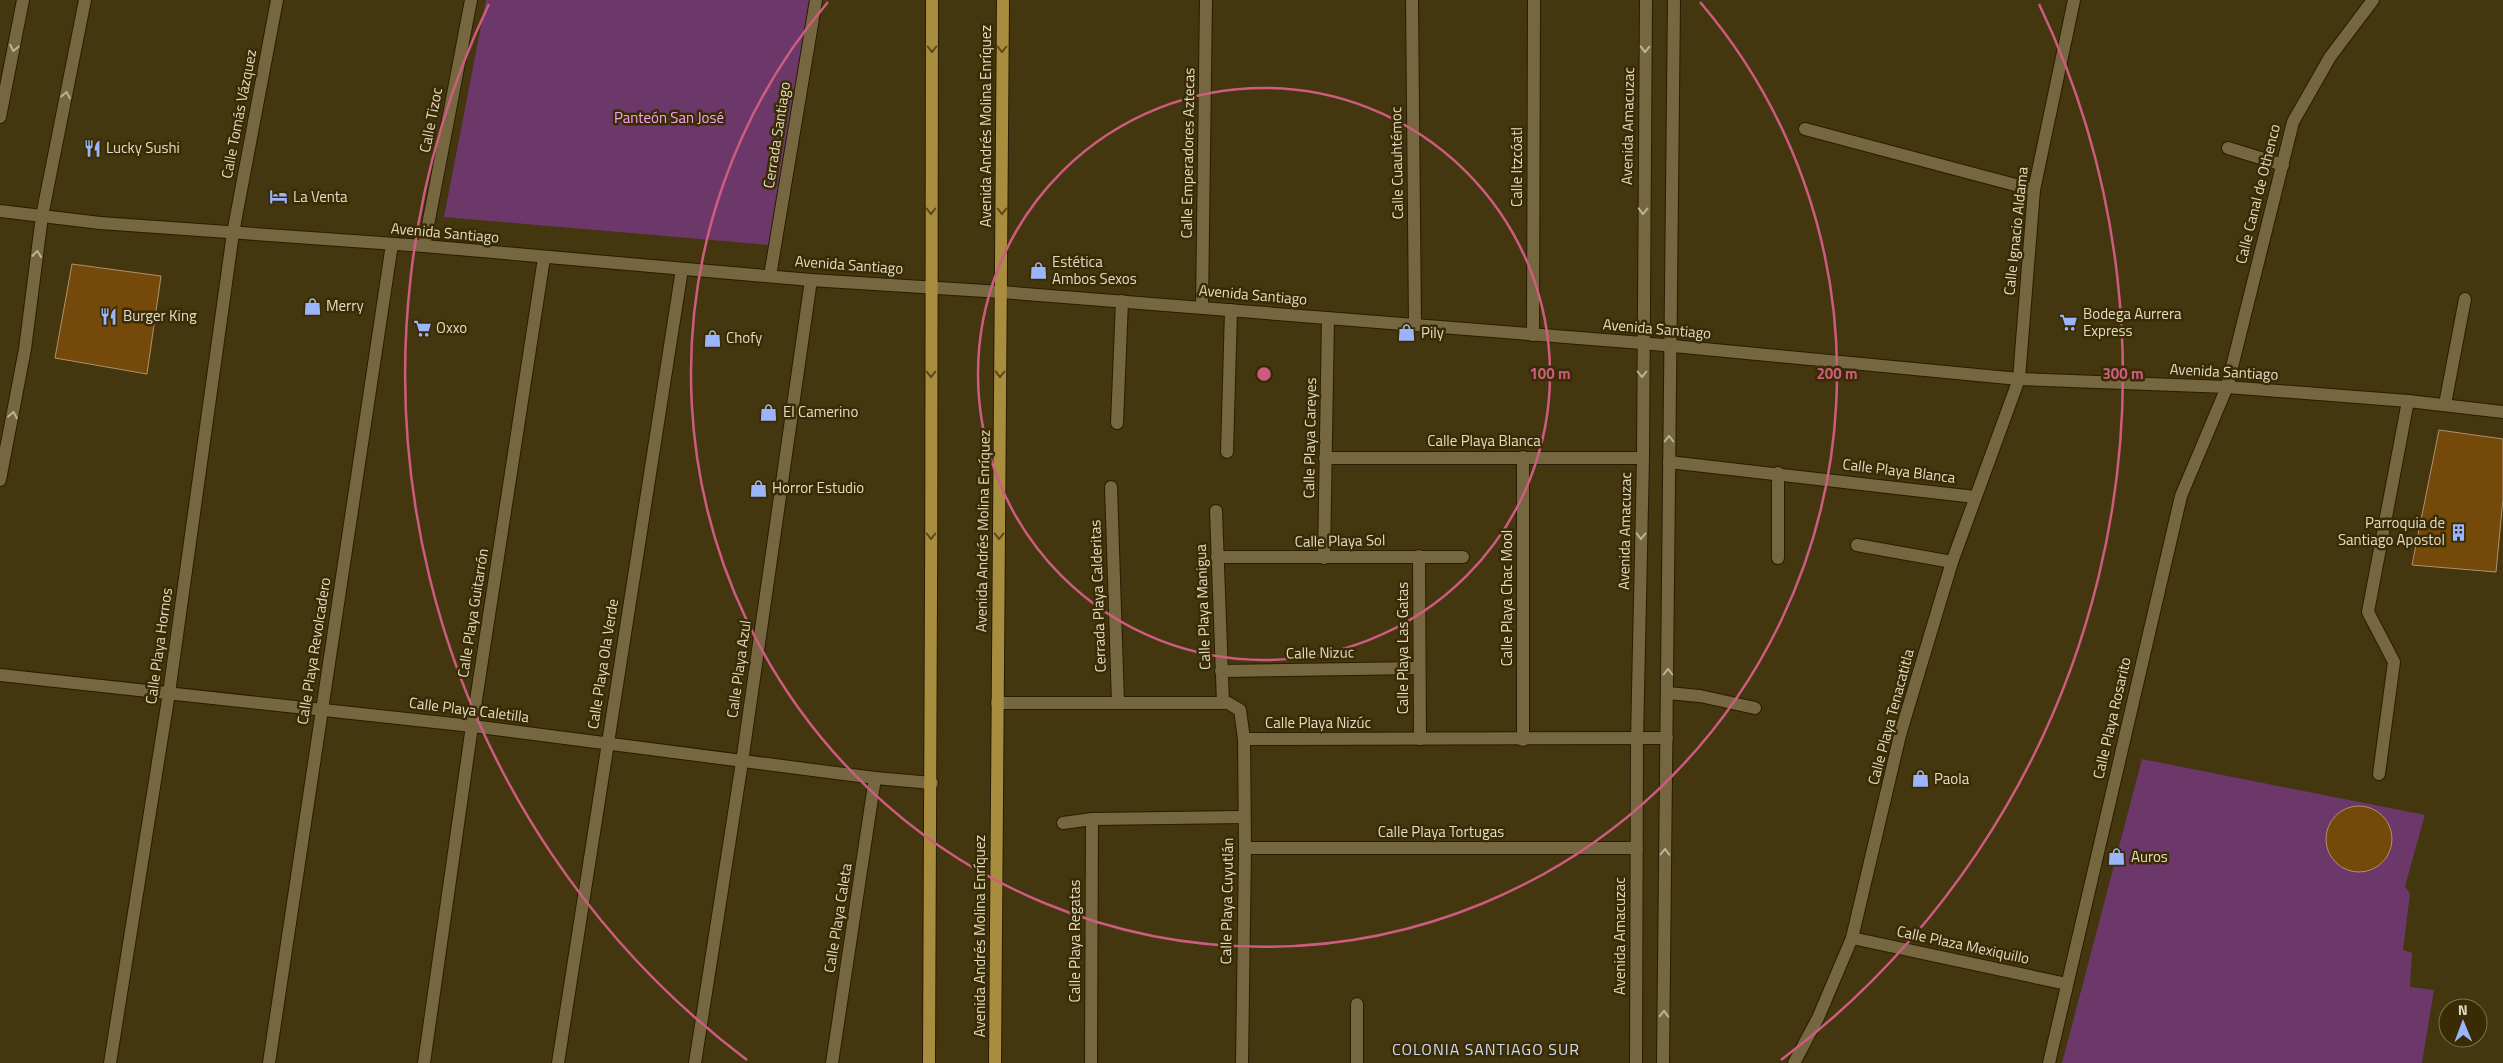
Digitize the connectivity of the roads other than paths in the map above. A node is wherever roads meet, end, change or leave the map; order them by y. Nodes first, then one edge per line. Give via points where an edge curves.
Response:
1 (23, 0) edge
2 (85, 0) edge
3 (277, 0) edge
4 (471, 0) edge
5 (816, 0) edge
6 (932, 0) edge
7 (1002, 0) edge
8 (1206, 0) edge
9 (1412, 0) edge
10 (1534, 0) edge
11 (1646, 0) edge
12 (1674, 0) edge
13 (2074, 0) edge
14 (2373, 0) edge
15 (0, 117) edge
16 (1805, 129) dead end
17 (2228, 148) dead end
18 (2283, 165) junction
19 (2034, 190) junction
20 (0, 211) edge
21 (42, 216) junction
22 (233, 233) junction
23 (392, 244) junction
24 (424, 246) junction
25 (544, 258) junction
26 (682, 270) junction
27 (770, 276) junction
28 (810, 280) junction
29 (930, 287) junction
30 (1001, 292) junction
31 (2465, 298) dead end
32 (1122, 301) junction
33 (1202, 307) junction
34 (1231, 310) junction
35 (1328, 318) junction
36 (1415, 325) junction
37 (1533, 335) junction
38 (1642, 343) junction
39 (1670, 346) junction
40 (2019, 379) junction
41 (2227, 387) junction
42 (2408, 401) junction
43 (2445, 404) junction
44 (2503, 412) edge
45 (1117, 423) dead end
46 (1228, 452) dead end
47 (1523, 457) junction
48 (1325, 458) junction
49 (1643, 458) junction
50 (1669, 462) junction
51 (1778, 473) junction
52 (0, 480) edge
53 (1111, 487) dead end
54 (1975, 497) junction
55 (1216, 511) dead end
56 (1857, 545) dead end
57 (1419, 556) junction
58 (1463, 557) dead end
59 (1217, 558) junction
60 (1324, 558) junction
61 (1778, 558) dead end
62 (1952, 562) junction
63 (1419, 668) junction
64 (1221, 671) junction
65 (0, 676) edge
66 (169, 693) junction
67 (1667, 693) junction
68 (998, 703) junction
69 (1222, 703) junction
70 (1118, 704) junction
71 (1755, 708) dead end
72 (321, 709) junction
73 (472, 726) junction
74 (1667, 738) junction
75 (1244, 739) junction
76 (1420, 739) junction
77 (1636, 739) junction
78 (1523, 740) junction
79 (607, 745) junction
80 (742, 762) junction
81 (2379, 774) dead end
82 (875, 778) junction
83 (932, 783) junction
84 (1244, 817) junction
85 (1092, 819) junction
86 (1063, 823) dead end
87 (1245, 848) junction
88 (1637, 848) junction
89 (1852, 938) junction
90 (2067, 984) junction
91 (1358, 1004) dead end
92 (110, 1063) edge
93 (269, 1063) edge
94 (424, 1063) edge
95 (558, 1063) edge
96 (695, 1063) edge
97 (832, 1063) edge
98 (929, 1063) edge
99 (995, 1063) edge
100 (1091, 1063) edge
101 (1242, 1063) edge
102 (1356, 1063) edge
103 (1636, 1063) edge
104 (1663, 1063) edge
105 (1794, 1063) edge
106 (2049, 1063) edge

1 -> 15 street
21 -> 2 street
3 - 22 street, Calle Tomás Vázquez
4 - 24 street, Calle Tizoc
5 - 27 street, Cerrada Santiago
6 -> 29 main road
7 -> 30 main road, Avenida Andrés Molina Enríquez
8 - 33 street, Calle Emperadores Aztecas
9 - 36 street, Calle Cuauhtémoc
10 - 37 street, Calle Itzcóatl
11 -> 38 street, Avenida Amacuzac
12 - 39 street
13 - 19 street, Calle Ignacio Aldama
14 - 18 street, Calle Canal de Othenco via 2330,57 2293,122
16 - 19 street
17 - 18 street
18 - 41 street, Calle Canal de Othenco
19 - 40 street, Calle Ignacio Aldama
20 - 21 street, Avenida Santiago
21 - 22 street, Avenida Santiago
52 -> 21 street via 25,349
22 - 23 street, Avenida Santiago
22 - 66 street, Calle Playa Hornos
23 - 24 street, Avenida Santiago
23 - 72 street, Calle Playa Revolcadero
24 - 25 street, Avenida Santiago
25 - 26 street, Avenida Santiago
25 - 73 street, Calle Playa Guitarrón
26 - 27 street, Avenida Santiago
26 - 79 street, Calle Playa Ola Verde
27 - 28 street, Avenida Santiago
28 - 29 street, Avenida Santiago
28 - 80 street, Calle Playa Azul
29 - 30 street, Avenida Santiago
29 -> 83 main road
30 - 32 street, Avenida Santiago
30 -> 68 main road, Avenida Andrés Molina Enríquez
31 - 43 street
32 - 33 street, Avenida Santiago
32 - 45 street
33 - 34 street, Avenida Santiago
34 - 35 street, Avenida Santiago
34 - 46 street
35 - 36 street, Avenida Santiago
35 - 48 street, Calle Playa Careyes
36 - 37 street, Avenida Santiago
37 - 38 street, Avenida Santiago
38 - 39 street, Avenida Santiago
38 -> 49 street, Avenida Amacuzac
39 - 40 street, Avenida Santiago
50 -> 39 street
40 - 41 street, Avenida Santiago
40 - 54 street, Calle Playa Tenacatitla
41 - 42 street, Avenida Santiago
41 - 90 street, Calle Playa Rosarito via 2181,496
42 - 43 street, Avenida Santiago
42 - 81 street via 2368,612 2394,662
43 - 44 street, Avenida Santiago
47 - 48 street, Calle Playa Blanca
47 - 49 street, Calle Playa Blanca
47 - 78 street, Calle Playa Chac Mool
48 - 60 street, Calle Playa Careyes
49 -> 77 street, Avenida Amacuzac
50 - 51 street, Calle Playa Blanca
67 -> 50 street
51 - 54 street, Calle Playa Blanca
51 - 61 street
53 - 70 street, Cerrada Playa Calderitas
54 - 62 street, Calle Playa Tenacatitla
55 - 59 street, Calle Playa Manigua
56 - 62 street
57 - 58 street, Calle Playa Sol
57 - 60 street, Calle Playa Sol
57 - 63 street, Calle Playa Las Gatas
59 - 60 street, Calle Playa Sol
59 - 64 street, Calle Playa Manigua
62 - 89 street, Calle Playa Tenacatitla via 1900,735
63 - 64 street, Calle Nizuc
63 - 76 street, Calle Playa Las Gatas
64 - 69 street, Calle Playa Manigua
65 - 66 street, Calle Playa Caletilla
66 - 72 street, Calle Playa Caletilla
66 - 92 street, Calle Playa Hornos
67 - 71 street via 1700,696
67 - 74 street
68 - 70 street
68 - 99 main road, Avenida Andrés Molina Enríquez
69 - 70 street
69 - 75 street, Calle Playa Nizúc via 1240,710
72 - 73 street, Calle Playa Caletilla
72 - 93 street, Calle Playa Revolcadero
73 - 79 street, Calle Playa Caletilla
73 - 94 street, Calle Playa Guitarrón
74 - 77 street, Calle Playa Nizúc
104 -> 74 street
75 - 76 street, Calle Playa Nizúc
75 - 84 street, Calle Playa Cuyutlán
76 - 78 street, Calle Playa Nizúc
77 - 78 street, Calle Playa Nizúc
77 - 88 street, Avenida Amacuzac
79 - 80 street, Calle Playa Caletilla
79 - 95 street, Calle Playa Ola Verde
80 - 82 street, Calle Playa Caletilla
80 - 96 street, Calle Playa Azul
82 - 83 street, Calle Playa Caletilla
82 - 97 street, Calle Playa Caleta
83 - 98 main road
84 - 85 street
84 - 87 street, Calle Playa Cuyutlán
85 - 86 street
85 - 100 street, Calle Playa Regatas
87 - 88 street, Calle Playa Tortugas
87 - 101 street, Calle Playa Cuyutlán
88 - 103 street, Avenida Amacuzac
89 - 90 street, Calle Plaza Mexiquillo
89 - 105 street, Calle Playa Tenacatitla via 1818,1018
90 - 106 street, Calle Playa Rosarito
91 - 102 street

